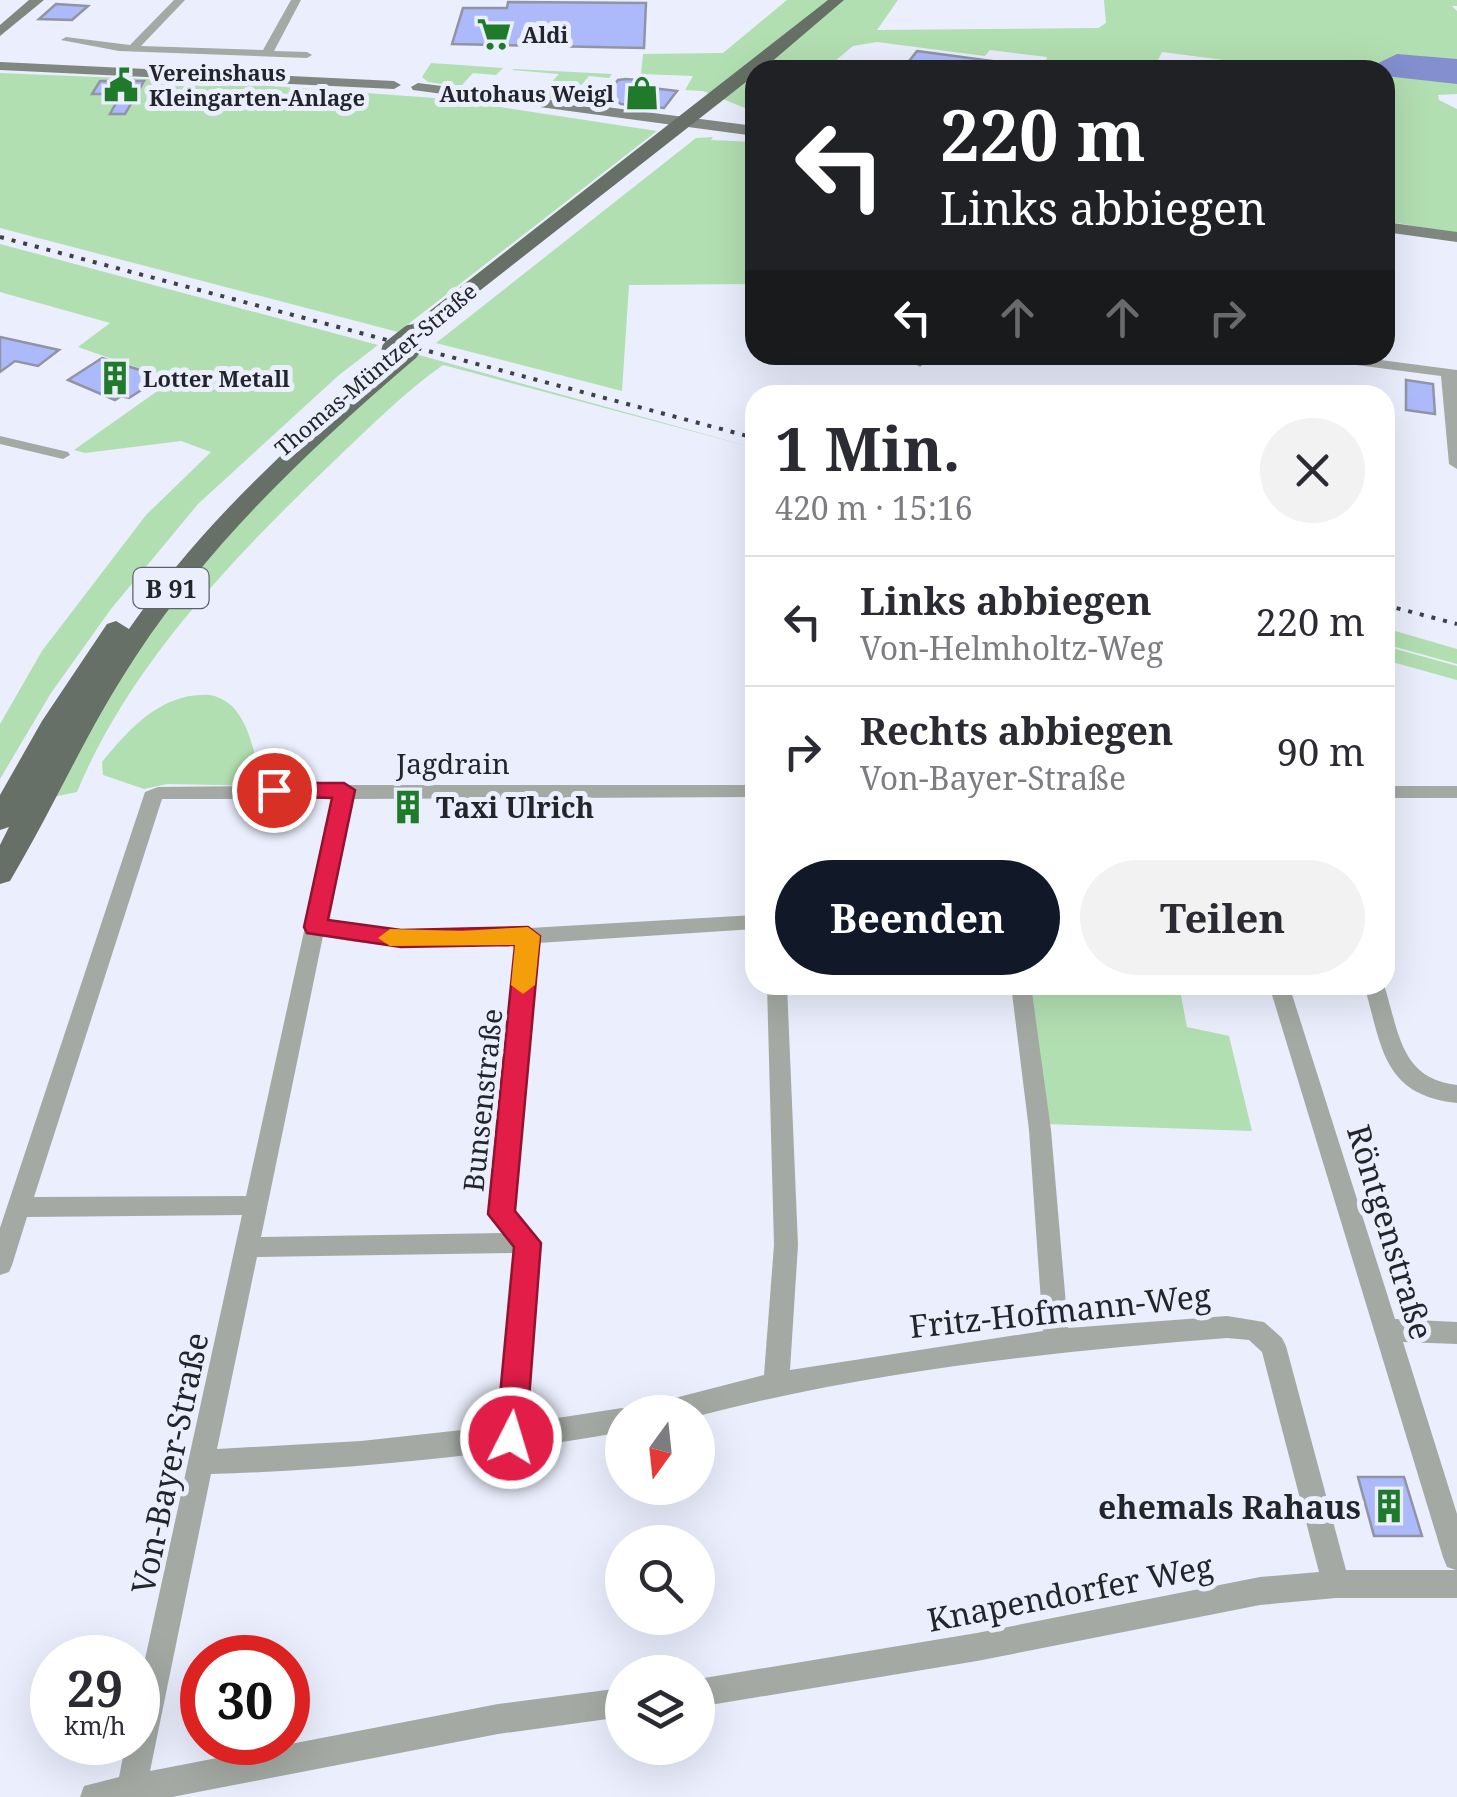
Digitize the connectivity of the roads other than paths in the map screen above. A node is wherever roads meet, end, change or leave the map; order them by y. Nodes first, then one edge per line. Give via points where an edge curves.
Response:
1 (37, 0) edge
2 (180, 0) edge
3 (296, 0) edge
4 (837, 0) edge
5 (852, 0) edge
6 (0, 32) edge
7 (66, 40) dead end
8 (132, 48) junction
9 (268, 53) junction
10 (307, 55) dead end
11 (768, 60) edge
12 (786, 60) edge
13 (0, 64) edge
14 (745, 80) edge
15 (745, 92) edge
16 (694, 124) junction
17 (745, 132) edge
18 (1395, 228) edge
19 (1457, 237) edge
20 (410, 345) junction
21 (1389, 365) edge
22 (1453, 373) edge
23 (0, 440) edge
24 (63, 456) dead end
25 (1457, 464) edge
26 (344, 790) junction
27 (745, 792) edge
28 (1395, 792) edge
29 (1457, 792) edge
30 (0, 820) edge
31 (0, 874) edge
32 (745, 922) edge
33 (315, 927) junction
34 (528, 936) junction
35 (777, 995) edge
36 (1023, 995) edge
37 (1282, 995) edge
38 (1377, 995) edge
39 (1448, 1094) edge
40 (19, 1207) junction
41 (256, 1208) junction
42 (528, 1243) junction
43 (248, 1248) junction
44 (0, 1265) edge
45 (1388, 1330) junction
46 (1457, 1333) edge
47 (1056, 1340) junction
48 (776, 1384) junction
49 (715, 1400) edge
50 (605, 1423) edge
51 (511, 1438) junction
52 (204, 1462) junction
53 (1457, 1557) edge
54 (1336, 1584) junction
55 (1457, 1584) edge
56 (715, 1690) edge
57 (605, 1705) edge
58 (132, 1789) junction
59 (95, 1797) edge

1 - 6 main road
2 - 8 street
3 - 9 street
4 - 11 main road, Thomas-Müntzer-Straße / B 91
5 - 12 main road
7 - 8 street
8 - 9 street
9 - 10 street
13 - 16 main road via 394,85 412,80 418,87
14 - 16 main road, Thomas-Müntzer-Straße / B 91
15 - 16 main road, Thomas-Müntzer-Straße / B 91
16 - 17 main road
16 - 20 main road, Thomas-Müntzer-Straße / B 91
18 - 19 main road
20 - 30 main road, Thomas-Müntzer-Straße / B 91 via 269,456 160,572 64,706
20 - 31 main road, Thomas-Müntzer-Straße / B 91 via 288,460 164,598 74,730
21 - 22 street
22 - 25 street
23 - 24 street
26 - 27 street, Jagdrain
26 - 33 street, Von-Bayer-Straße
26 - 40 street, Jagdrain via 168,790 152,797
28 - 29 street
32 - 34 street
33 - 34 street via 401,938
33 - 41 street, Von-Bayer-Straße
34 - 42 street, Bunsenstraße via 501,1214
35 - 48 street via 786,1245
36 - 47 street
37 - 45 street, Röntgenstraße
38 - 39 street via 1403,1072 1416,1086
40 - 41 street
40 - 44 street
41 - 43 street, Von-Bayer-Straße
42 - 43 street
42 - 51 street
43 - 52 street, Von-Bayer-Straße
45 - 46 street
45 - 53 street, Röntgenstraße
47 - 48 street, Fritz-Hofmann-Weg
47 - 54 street, Fritz-Hofmann-Weg via 1255,1330 1273,1346
48 - 49 street, Fritz-Hofmann-Weg
50 - 51 street
51 - 52 street via 313,1460
52 - 58 street, Von-Bayer-Straße
54 - 55 street, Knapendorfer Weg
54 - 56 street, Knapendorfer Weg via 1260,1591
57 - 58 street via 498,1719
58 - 59 street

